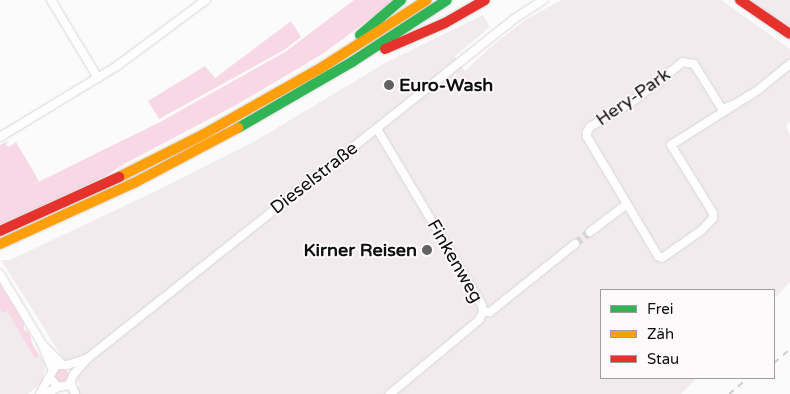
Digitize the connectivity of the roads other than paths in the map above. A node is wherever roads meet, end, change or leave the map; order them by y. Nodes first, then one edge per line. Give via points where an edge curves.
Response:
1 (51, 0) edge
2 (206, 0) edge
3 (401, 0) edge
4 (427, 0) edge
5 (447, 0) edge
6 (485, 0) edge
7 (543, 0) edge
8 (740, 0) edge
9 (790, 34) edge
10 (352, 62) junction
11 (790, 64) edge
12 (324, 66) junction
13 (98, 78) junction
14 (736, 104) junction
15 (377, 129) junction
16 (0, 137) edge
17 (626, 204) junction
18 (0, 231) edge
19 (590, 232) tunnel mouth
20 (0, 244) edge
21 (575, 244) tunnel mouth
22 (0, 274) edge
23 (483, 312) junction
24 (42, 344) junction
25 (88, 358) junction
26 (64, 364) junction
27 (52, 369) junction
28 (74, 374) junction
29 (50, 378) junction
30 (71, 383) junction
31 (59, 387) junction
32 (40, 394) edge
33 (45, 394) edge
34 (67, 394) edge
35 (75, 394) edge
36 (390, 394) edge

1 - 13 street
2 - 13 street
3 - 12 main road
4 - 12 main road
5 - 10 main road
6 - 10 main road via 445,22
7 - 15 street, Dieselstraße via 514,19
8 - 9 main road
10 - 20 main road via 179,160
11 - 14 street, Hery-Park
12 - 18 main road via 168,153
13 - 16 street
14 - 17 street, Hery-Park via 722,108 694,64 686,62 636,99 590,127 587,137
14 - 17 street, Hery-Park via 671,145 713,213 711,223 662,258
15 - 23 street, Finkenweg via 482,305
15 - 25 street, Dieselstraße
17 - 19 street
21 - 23 street via 490,312
22 - 24 street
23 - 36 street, Finkenweg via 479,320
24 - 26 street
24 - 27 street
25 - 26 street, Dieselstraße
25 - 28 street, Dieselstraße
26 - 27 street, Dieselstraße
26 - 28 street
27 - 29 street
28 - 30 street, Dieselstraße
29 - 31 street
29 - 32 street
30 - 31 street
30 - 35 street
31 - 33 street
31 - 34 street

